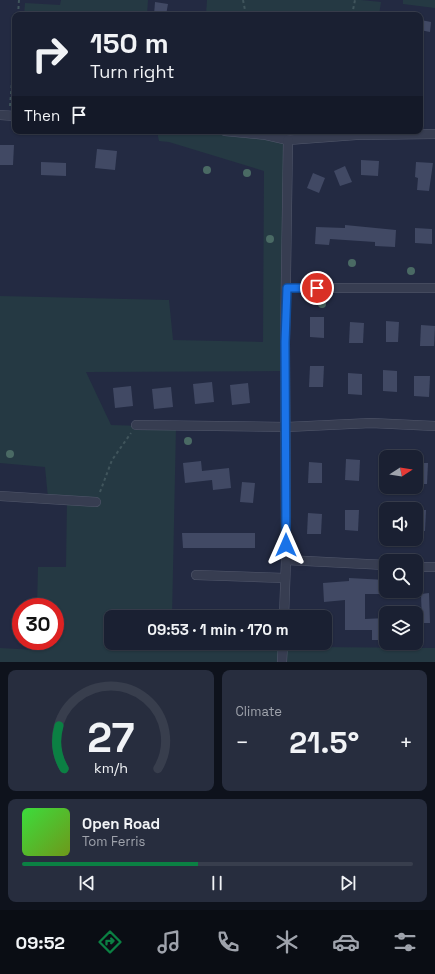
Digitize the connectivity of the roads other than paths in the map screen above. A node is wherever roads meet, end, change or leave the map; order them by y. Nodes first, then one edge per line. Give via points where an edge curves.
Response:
1 (256, 134) edge
2 (435, 134) edge
3 (288, 140) junction
4 (287, 288) junction
5 (435, 288) edge
6 (136, 426) road end
7 (287, 426) junction
8 (435, 426) edge
9 (0, 496) edge
10 (96, 502) road end
11 (286, 560) junction
12 (379, 565) edge
13 (423, 567) edge
14 (435, 568) edge
15 (196, 575) dead end
16 (285, 578) junction
17 (284, 610) edge
18 (283, 650) edge
19 (282, 662) edge

1 - 3 street
2 - 3 street via 356,135
3 - 4 street
4 - 5 street
4 - 7 street
6 - 7 street
7 - 8 street via 371,423
7 - 11 street
9 - 10 street
11 - 12 street
11 - 16 street
13 - 14 street
15 - 16 street
16 - 17 street
18 - 19 street

